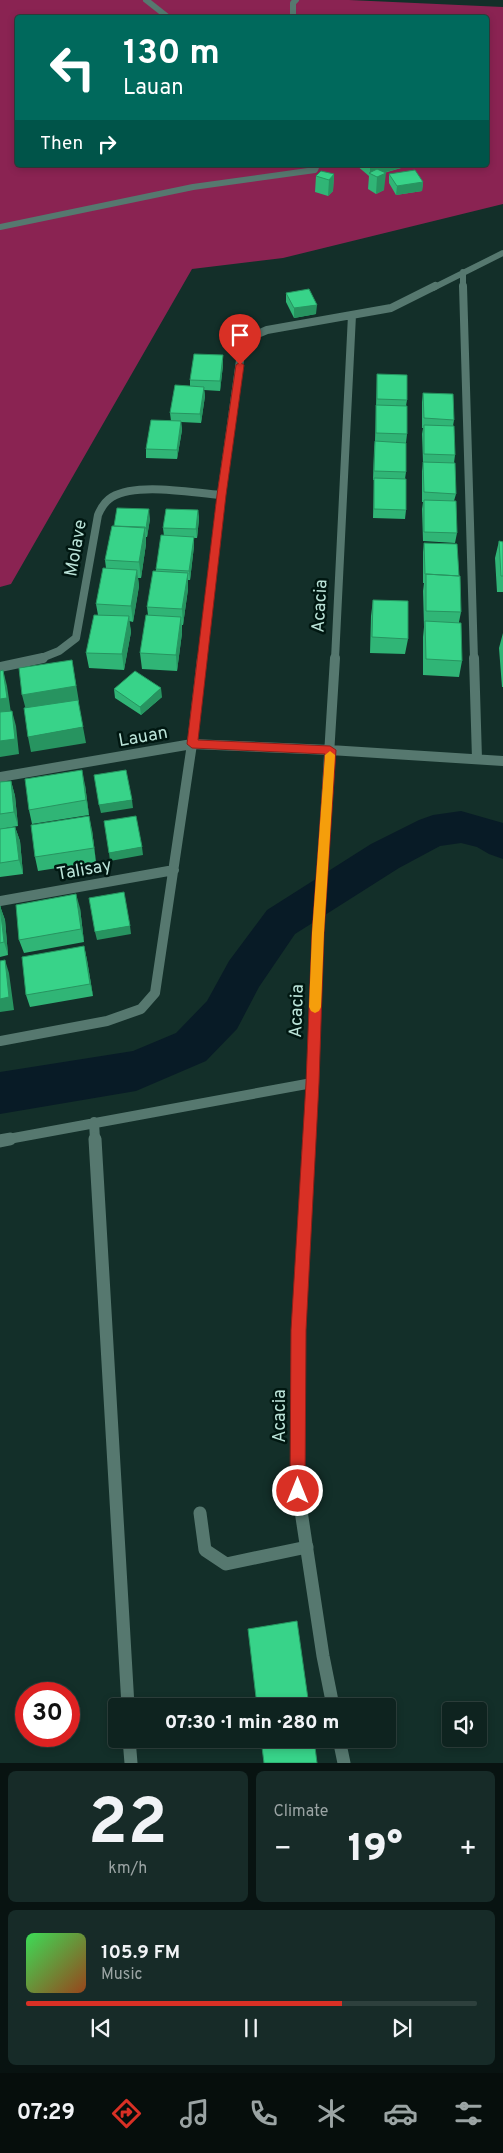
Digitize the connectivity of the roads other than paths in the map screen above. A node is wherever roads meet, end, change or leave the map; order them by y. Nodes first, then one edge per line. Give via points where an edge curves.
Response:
1 (146, 0) edge
2 (296, 0) edge
3 (165, 15) edge
4 (293, 15) edge
5 (317, 167) edge
6 (0, 227) edge
7 (503, 253) edge
8 (463, 272) junction
9 (352, 315) junction
10 (221, 495) junction
11 (0, 667) edge
12 (192, 744) junction
13 (330, 750) junction
14 (477, 759) junction
15 (503, 761) edge
16 (0, 777) edge
17 (174, 870) junction
18 (0, 901) edge
19 (0, 1041) edge
20 (312, 1083) junction
21 (94, 1122) junction
22 (0, 1141) edge
23 (200, 1513) dead end
24 (306, 1547) junction
25 (128, 1698) edge
26 (331, 1698) edge
27 (130, 1748) edge
28 (341, 1748) edge
29 (131, 1763) edge
30 (344, 1763) edge

1 - 3 street
2 - 4 street
5 - 6 street via 316,170 193,187
7 - 8 street
8 - 9 street via 391,308
8 - 14 street
9 - 10 street via 267,330 248,338 242,346
9 - 13 street, Acacia
10 - 11 street, Molave via 134,491 117,494 104,502 98,515 76,638 46,658
10 - 12 street
12 - 13 street, Lauan
12 - 16 street, Lauan
12 - 17 street
13 - 14 street, Lauan
13 - 20 street, Acacia
14 - 15 street, Lauan
17 - 18 street, Talisay
17 - 19 street via 155,993 142,1010
20 - 21 street
20 - 24 street, Acacia via 298,1330 298,1491
21 - 22 street
21 - 25 street
23 - 24 street via 205,1550 226,1564
24 - 26 street, Acacia
27 - 29 street
28 - 30 street

